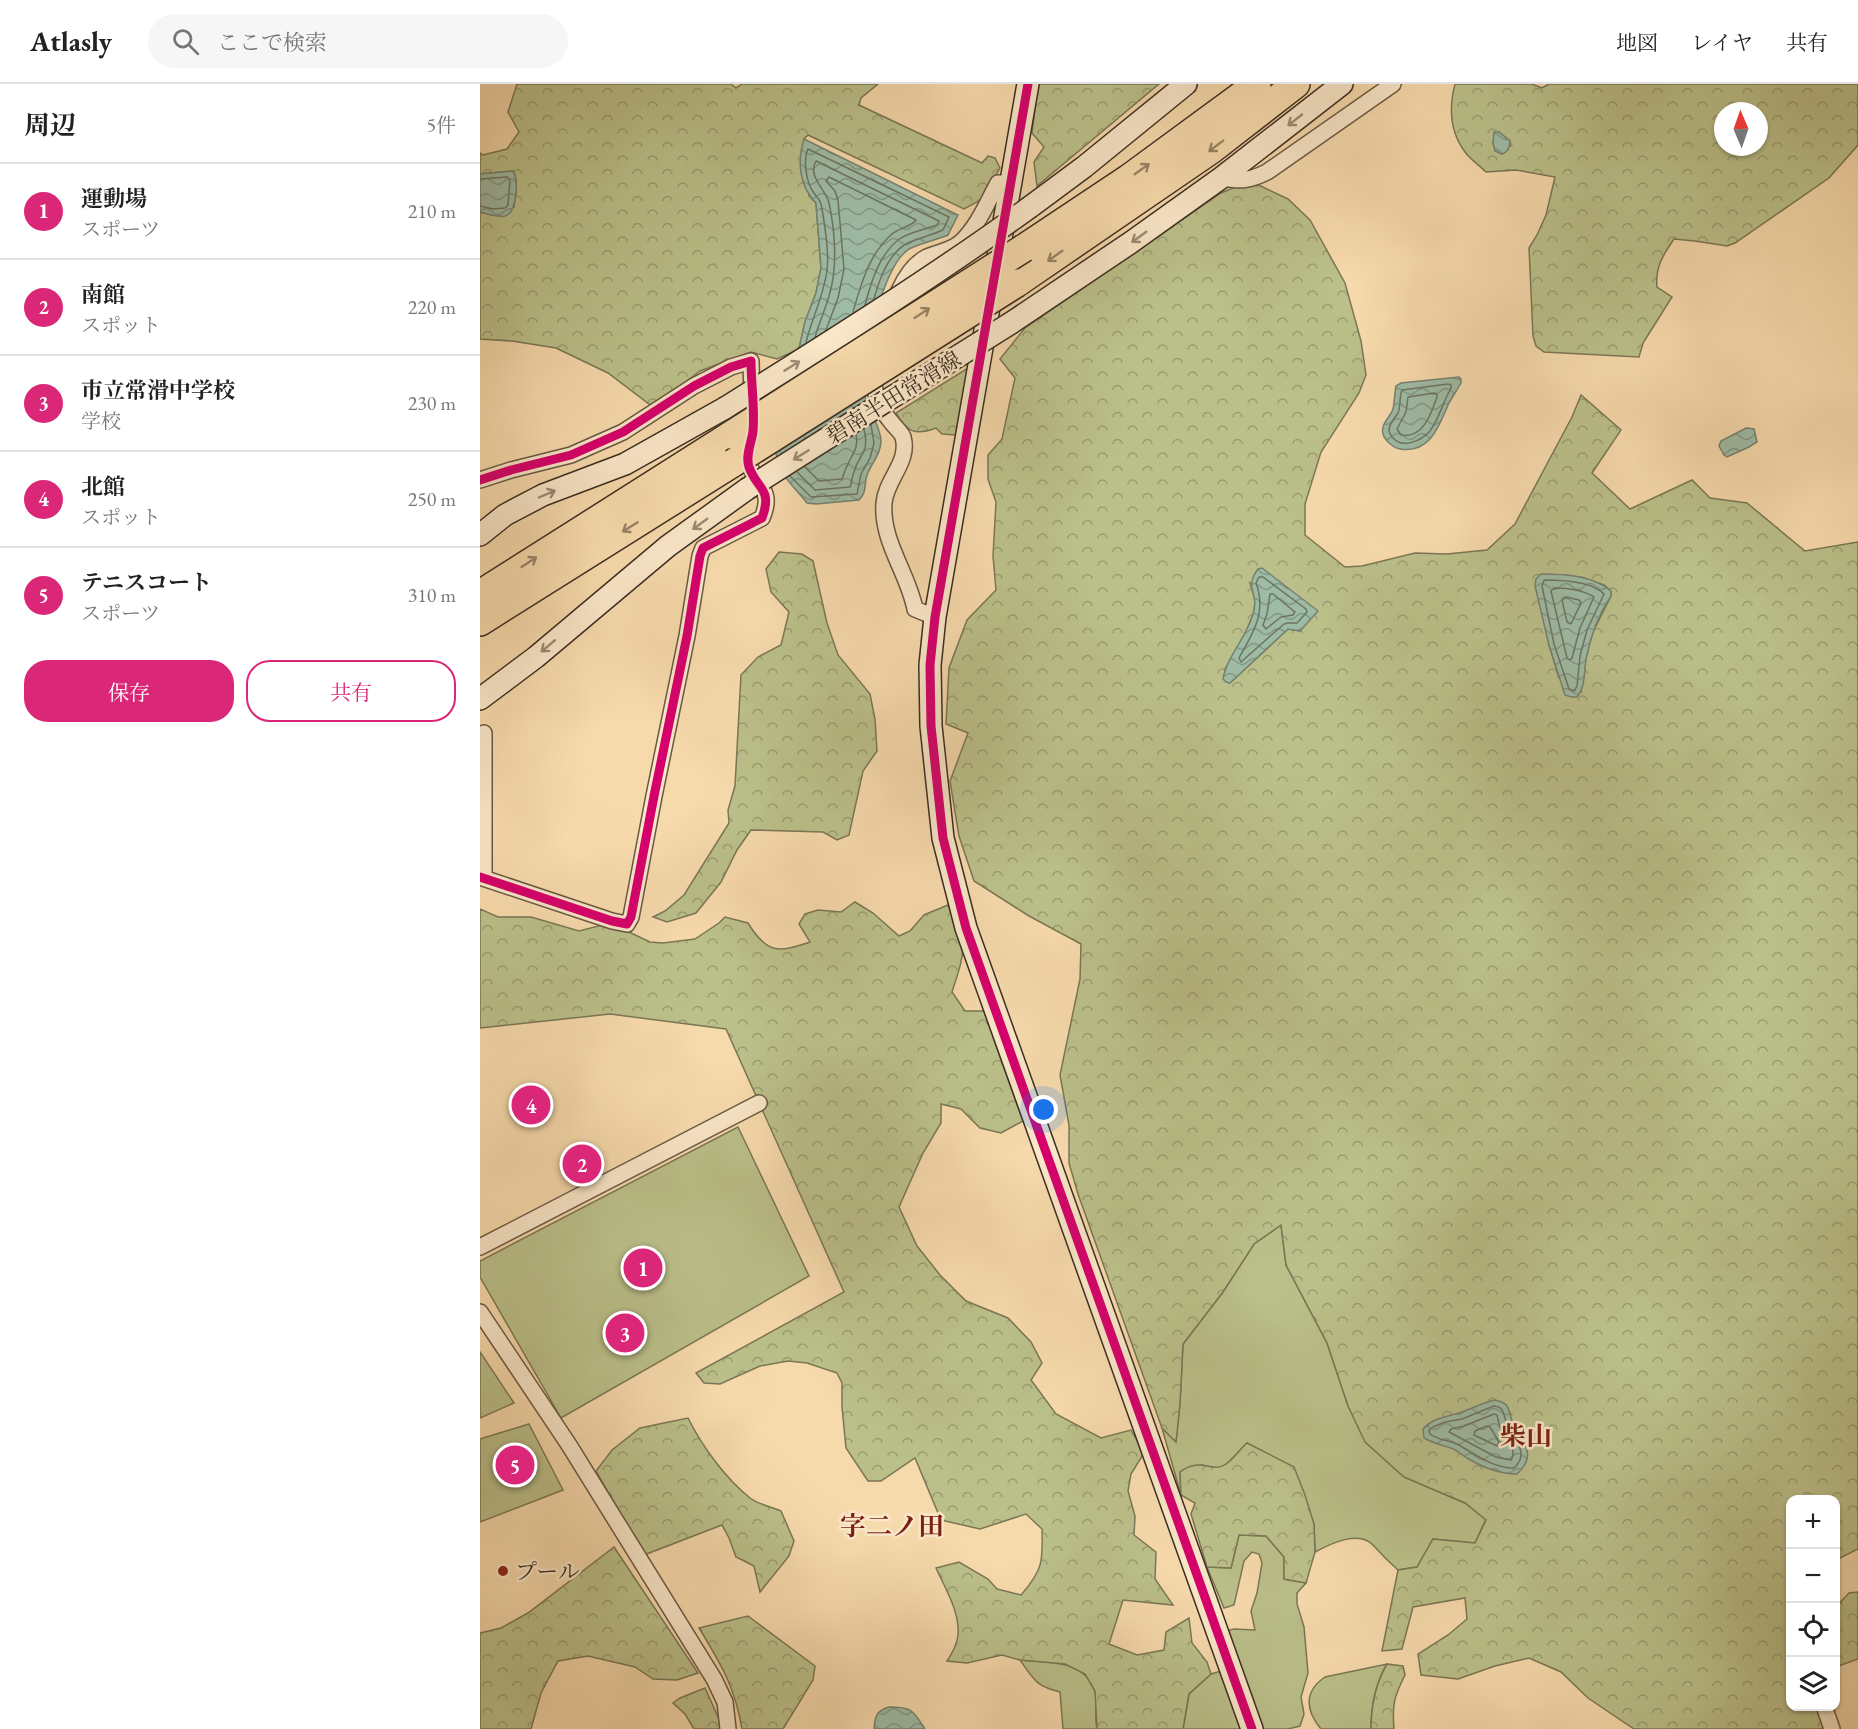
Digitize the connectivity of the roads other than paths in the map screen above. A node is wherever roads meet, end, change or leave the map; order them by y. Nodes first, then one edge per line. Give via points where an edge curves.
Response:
1 (1028, 84) edge
2 (1186, 84) edge
3 (1257, 84) edge
4 (1296, 84) edge
5 (1341, 84) edge
6 (1394, 84) edge
7 (1221, 178) junction
8 (1011, 183) junction
9 (480, 480) edge
10 (480, 535) edge
11 (480, 594) edge
12 (935, 616) junction
13 (480, 622) edge
14 (480, 699) edge
15 (484, 734) dead end
16 (482, 877) edge
17 (759, 1104) dead end
18 (480, 1247) edge
19 (480, 1312) edge
20 (1825, 1711) edge
21 (728, 1729) edge
22 (1252, 1729) edge
23 (1832, 1729) edge

1 - 8 main road
10 -> 2 main road, bridge via 533,500 625,464 725,408 882,310 1084,167
11 -> 3 highway, bridge via 1024,248 1129,178
4 -> 13 highway, bridge via 1211,150 1017,283
5 -> 7 main road, 碧南半田常滑線
6 - 7 street via 1267,172 1253,179
7 -> 14 main road, 碧南半田常滑線, bridge via 1011,323 747,489 669,546
8 - 12 main road
8 - 12 street via 998,183 959,244 926,257 904,280 892,307 873,381 889,419 903,436 904,456 884,502 889,537 915,609
9 - 16 street via 572,455 623,432 694,386 751,361 753,430 749,468 765,494 766,508 762,518 703,548 700,556 631,917 627,924 612,921
12 - 22 main road via 930,665 932,738 943,838 966,928
15 - 16 street
17 - 18 street
19 - 21 street via 569,1444 714,1679 725,1702
20 - 23 street

